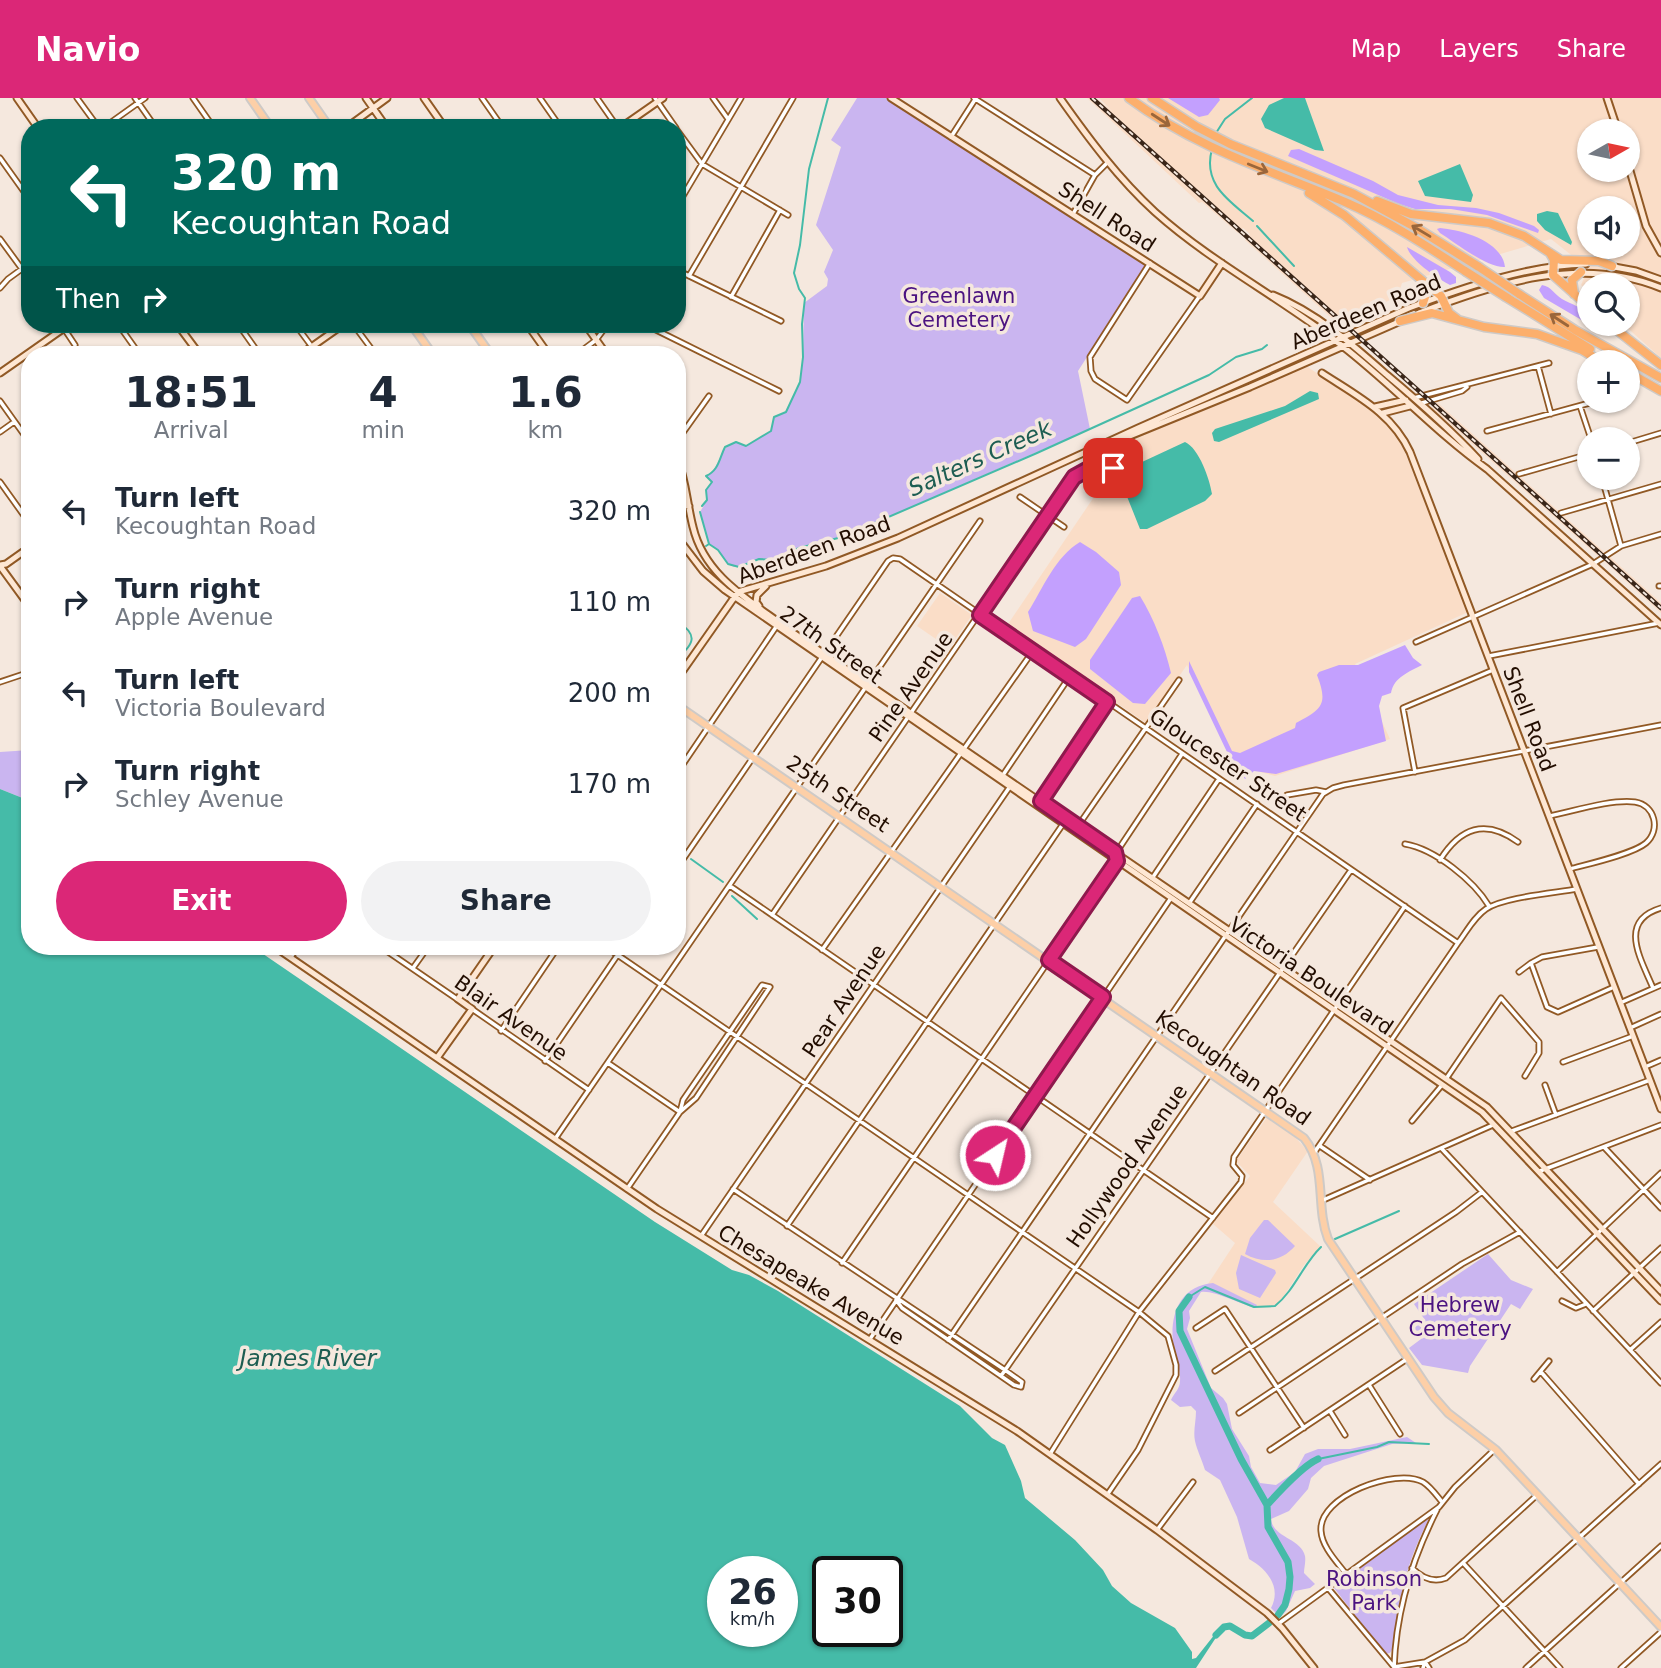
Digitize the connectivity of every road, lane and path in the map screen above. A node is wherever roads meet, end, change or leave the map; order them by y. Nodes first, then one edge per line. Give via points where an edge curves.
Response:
1 (17, 98) edge
2 (77, 98) edge
3 (145, 98) edge
4 (193, 98) edge
5 (250, 98) edge
6 (309, 98) edge
7 (366, 98) edge
8 (387, 98) edge
9 (424, 98) edge
10 (482, 98) edge
11 (540, 98) edge
12 (597, 98) edge
13 (713, 98) edge
14 (741, 98) edge
15 (793, 98) edge
16 (891, 98) edge
17 (975, 98) edge
18 (1060, 98) edge
19 (1129, 98) edge
20 (1152, 98) edge
21 (1607, 98) edge
22 (658, 99) edge
23 (137, 100) edge
24 (373, 108) junction
25 (32, 119) edge
26 (94, 119) edge
27 (113, 119) edge
28 (150, 119) edge
29 (208, 119) edge
30 (265, 119) edge
31 (324, 119) edge
32 (358, 119) edge
33 (381, 119) edge
34 (439, 119) edge
35 (497, 119) edge
36 (555, 119) edge
37 (612, 119) edge
38 (631, 119) edge
39 (671, 119) edge
40 (728, 119) junction
41 (1614, 119) edge
42 (951, 137) junction
43 (686, 142) edge
44 (0, 158) edge
45 (1108, 163) junction
46 (702, 164) junction
47 (1095, 176) junction
48 (1289, 180) junction
49 (1633, 182) edge
50 (21, 187) edge
51 (740, 188) junction
52 (686, 191) edge
53 (1354, 194) junction
54 (780, 210) junction
55 (1073, 214) junction
56 (788, 215) dead end
57 (0, 239) edge
58 (1550, 253) junction
59 (1661, 253) edge
60 (1392, 255) junction
61 (1150, 263) junction
62 (1222, 263) junction
63 (1612, 266) junction
64 (21, 268) edge
65 (21, 270) edge
66 (1553, 271) junction
67 (1581, 272) junction
68 (686, 274) edge
69 (1661, 274) edge
70 (689, 276) junction
71 (1652, 277) junction
72 (1661, 280) edge
73 (0, 288) edge
74 (1661, 288) edge
75 (1574, 294) junction
76 (1200, 296) junction
77 (731, 297) junction
78 (1577, 297) edge
79 (1443, 300) junction
80 (1423, 303) junction
81 (1457, 319) junction
82 (781, 321) dead end
83 (1400, 321) junction
84 (54, 333) edge
85 (69, 333) edge
86 (331, 333) edge
87 (591, 333) edge
88 (601, 333) edge
89 (662, 333) edge
90 (1624, 336) edge
91 (1339, 339) junction
92 (596, 340) junction
93 (1349, 343) junction
94 (75, 345) dead end
95 (37, 346) edge
96 (313, 346) edge
97 (588, 346) edge
98 (600, 346) edge
99 (1342, 346) junction
100 (1580, 350) edge
101 (1592, 350) edge
102 (21, 357) edge
103 (1549, 363) dead end
104 (1661, 365) edge
105 (1538, 366) junction
106 (0, 373) edge
107 (1322, 373) dead end
108 (1661, 378) edge
109 (1640, 380) edge
110 (1468, 386) junction
111 (779, 391) dead end
112 (1660, 391) edge
113 (709, 396) dead end
114 (1414, 398) junction
115 (1404, 400) junction
116 (0, 401) edge
117 (1420, 404) junction
118 (1410, 406) junction
119 (1577, 406) edge
120 (1375, 407) junction
121 (1383, 413) junction
122 (1551, 414) junction
123 (14, 422) junction
124 (686, 428) edge
125 (21, 431) edge
126 (1487, 431) dead end
127 (0, 432) edge
128 (1661, 433) edge
129 (1640, 439) edge
130 (1097, 448) junction
131 (1577, 457) edge
132 (1113, 468) dead end
133 (1487, 469) junction
134 (1519, 474) dead end
135 (0, 482) edge
136 (1661, 484) edge
137 (686, 488) edge
138 (1605, 490) edge
139 (1020, 497) dead end
140 (1608, 499) junction
141 (686, 506) edge
142 (689, 506) junction
143 (21, 511) edge
144 (1561, 513) dead end
145 (1047, 516) junction
146 (980, 521) dead end
147 (1064, 527) dead end
148 (1661, 534) edge
149 (1621, 546) junction
150 (686, 548) edge
151 (21, 553) edge
152 (1593, 564) junction
153 (0, 565) edge
154 (768, 583) junction
155 (937, 584) junction
156 (21, 594) edge
157 (736, 594) junction
158 (762, 608) junction
159 (980, 615) junction
160 (1473, 615) junction
161 (1660, 624) edge
162 (778, 625) junction
163 (1416, 642) dead end
164 (1032, 651) junction
165 (822, 656) junction
166 (1488, 656) junction
167 (686, 666) edge
168 (1494, 670) junction
169 (21, 675) edge
170 (1070, 676) junction
171 (1179, 680) dead end
172 (0, 682) edge
173 (867, 686) junction
174 (1107, 702) junction
175 (686, 711) edge
176 (910, 716) junction
177 (1661, 724) edge
178 (709, 727) junction
179 (1146, 729) junction
180 (962, 751) junction
181 (1524, 751) junction
182 (1182, 754) junction
183 (753, 757) junction
184 (686, 760) edge
185 (1415, 772) junction
186 (1001, 777) junction
187 (1219, 779) junction
188 (1011, 784) junction
189 (798, 787) junction
190 (1326, 792) junction
191 (1287, 795) dead end
192 (1041, 801) junction
193 (1257, 804) junction
194 (1550, 816) junction
195 (841, 817) junction
196 (1063, 824) junction
197 (1078, 826) junction
198 (1297, 830) junction
199 (1518, 842) dead end
200 (1405, 844) dead end
201 (890, 851) junction
202 (1115, 852) junction
203 (686, 855) edge
204 (1440, 860) junction
205 (1117, 861) junction
206 (1570, 869) junction
207 (1351, 870) junction
208 (1153, 877) junction
209 (730, 886) junction
210 (942, 886) junction
211 (1577, 889) junction
212 (1175, 892) junction
213 (1171, 898) junction
214 (1190, 902) junction
215 (1405, 906) junction
216 (1489, 906) junction
217 (1661, 908) edge
218 (978, 912) joint
219 (772, 915) junction
220 (995, 923) junction
221 (1230, 930) junction
222 (1225, 936) junction
223 (1458, 943) junction
224 (1599, 947) junction
225 (686, 949) edge
226 (822, 950) junction
227 (287, 955) edge
228 (393, 955) edge
229 (422, 955) edge
230 (488, 955) edge
231 (553, 955) edge
232 (618, 955) joint
233 (682, 955) edge
234 (290, 957) joint
235 (1049, 960) junction
236 (1531, 963) junction
237 (413, 968) junction
238 (1281, 970) junction
239 (1519, 972) dead end
240 (661, 985) junction
241 (874, 985) junction
242 (1661, 985) edge
243 (1614, 988) junction
244 (1653, 988) junction
245 (1103, 997) junction
246 (458, 999) junction
247 (1620, 1003) junction
248 (1336, 1007) junction
249 (472, 1009) junction
250 (1661, 1014) edge
251 (927, 1022) junction
252 (1630, 1028) junction
253 (501, 1031) junction
254 (729, 1032) junction
255 (1157, 1035) junction
256 (1633, 1036) junction
257 (737, 1038) junction
258 (1389, 1044) junction
259 (438, 1058) junction
260 (981, 1059) junction
261 (1661, 1060) edge
262 (545, 1061) junction
263 (1563, 1062) dead end
264 (608, 1063) junction
265 (1645, 1067) junction
266 (705, 1068) junction
267 (713, 1072) junction
268 (1211, 1072) junction
269 (1525, 1076) dead end
270 (1650, 1080) junction
271 (1444, 1082) junction
272 (806, 1084) junction
273 (1545, 1085) dead end
274 (589, 1090) junction
275 (1036, 1096) junction
276 (1661, 1108) edge
277 (1265, 1109) junction
278 (680, 1112) junction
279 (1556, 1115) junction
280 (859, 1121) junction
281 (1412, 1121) dead end
282 (1495, 1124) junction
283 (1661, 1125) edge
284 (1512, 1131) junction
285 (1090, 1133) junction
286 (555, 1139) junction
287 (1319, 1145) junction
288 (1604, 1147) junction
289 (1442, 1149) junction
290 (1314, 1153) junction
291 (914, 1158) junction
292 (1546, 1168) junction
293 (1144, 1169) junction
294 (1540, 1171) junction
295 (1661, 1173) edge
296 (1370, 1180) junction
297 (627, 1189) junction
298 (732, 1189) junction
299 (1644, 1189) junction
300 (1482, 1192) junction
301 (968, 1195) junction
302 (1321, 1201) junction
303 (1661, 1208) edge
304 (1213, 1218) junction
305 (787, 1226) junction
306 (1021, 1231) junction
307 (1600, 1231) junction
308 (1520, 1232) junction
309 (701, 1236) junction
310 (1661, 1248) edge
311 (842, 1263) junction
312 (1075, 1269) junction
313 (1637, 1270) junction
314 (1557, 1272) junction
315 (1353, 1279) junction
316 (1661, 1291) edge
317 (896, 1300) junction
318 (1562, 1301) dead end
319 (1661, 1301) edge
320 (1586, 1304) junction
321 (1593, 1311) junction
322 (1139, 1312) junction
323 (1380, 1319) junction
324 (1661, 1322) edge
325 (1196, 1328) dead end
326 (951, 1335) junction
327 (870, 1339) junction
328 (948, 1339) junction
329 (1251, 1347) junction
330 (1630, 1350) junction
331 (1407, 1359) junction
332 (1549, 1361) dead end
333 (1005, 1370) junction
334 (1215, 1371) dead end
335 (1541, 1372) junction
336 (1001, 1376) junction
337 (1534, 1379) dead end
338 (1661, 1383) edge
339 (1369, 1385) junction
340 (1278, 1386) junction
341 (1330, 1411) junction
342 (1238, 1413) dead end
343 (1304, 1427) junction
344 (1345, 1434) dead end
345 (1400, 1434) dead end
346 (1495, 1449) junction
347 (1270, 1450) dead end
348 (1051, 1454) junction
349 (1661, 1464) edge
350 (1192, 1482) dead end
351 (1639, 1485) junction
352 (1538, 1494) junction
353 (1107, 1495) junction
354 (1442, 1502) junction
355 (1439, 1507) junction
356 (1157, 1530) junction
357 (1580, 1538) junction
358 (1661, 1546) edge
359 (1464, 1563) junction
360 (1412, 1568) junction
361 (1346, 1574) junction
362 (1620, 1583) junction
363 (1328, 1588) junction
364 (1503, 1606) junction
365 (1278, 1624) junction
366 (1661, 1629) edge
367 (1545, 1652) junction
368 (1425, 1662) junction
369 (1314, 1668) edge
370 (1394, 1668) edge
371 (1423, 1668) edge
372 (1429, 1668) edge
373 (1526, 1668) edge
374 (1560, 1668) edge
375 (1621, 1668) edge

1 - 25 main road
2 - 26 street
3 - 23 street
4 - 29 street
5 - 30 main road
6 - 31 main road
7 - 24 main road
8 - 24 main road
9 - 34 main road
10 - 35 street
11 - 36 street
12 - 37 street
13 - 40 street
14 - 40 street
15 - 51 street
16 - 42 main road, Shell Road
17 - 42 street
17 - 47 street
18 - 45 main road
19 -> 48 highway via 1194,139
20 - 53 highway via 1230,144
21 - 41 main road
22 - 38 main road
22 - 39 street
23 - 27 street
23 - 28 street
24 - 32 main road
24 - 33 main road
40 - 46 street
42 - 55 main road, Shell Road
43 - 46 street
44 - 50 street
45 - 47 street
45 - 62 main road via 1157,214
46 - 51 street
46 - 52 street
47 - 55 street
48 - 60 highway via 1344,215
48 - 101 highway, bridge via 1373,216
49 - 59 main road via 1646,226
51 - 54 street
51 - 70 street
53 - 58 highway via 1411,214 1505,227
108 -> 53 highway, bridge
54 - 56 street
54 - 77 street
55 - 61 main road, Shell Road
57 - 64 street
58 - 63 highway via 1565,261 1599,261
58 - 66 highway
60 - 79 highway
60 - 80 highway via 1426,288
61 - 76 main road, Shell Road
61 - 76 street via 1091,355 1095,379 1127,400
62 - 76 main road
62 - 91 main road via 1288,301
63 - 66 main road, Aberdeen Road via 1577,264
63 - 71 main road, Aberdeen Road
65 - 73 street
66 - 67 main road, Aberdeen Road
66 - 75 highway
66 - 79 main road, Aberdeen Road via 1520,274
67 - 74 main road, Aberdeen Road via 1617,275
67 - 75 highway via 1572,280
68 - 70 street
69 - 71 main road
70 - 77 street
71 - 72 main road, Aberdeen Road
75 - 78 highway
77 - 82 street
79 - 80 main road, Aberdeen Road
79 - 81 highway
79 - 83 main road, Aberdeen Road
80 - 91 main road, Aberdeen Road
81 - 83 highway via 1430,313
81 - 100 highway via 1545,336
83 - 93 main road, Aberdeen Road
84 - 95 main road
85 - 94 street
86 - 96 main road
87 - 92 main road
88 - 92 street
89 - 111 street
90 - 104 highway
91 - 93 main road
91 - 99 main road
91 - 130 main road, Aberdeen Road
92 - 97 street
92 - 98 main road
93 - 99 main road, Aberdeen Road
93 - 114 main road
99 - 115 main road
99 - 130 main road, Aberdeen Road
102 - 106 main road
103 - 105 street
105 - 110 street
105 - 122 street
107 - 120 main road, Shell Road
109 - 112 highway
110 - 114 street
110 - 117 street
113 - 124 street
114 - 115 main road
114 - 117 main road
115 - 118 main road
115 - 120 main road
116 - 123 street
117 - 118 main road
117 - 133 main road
118 - 121 main road
118 - 133 main road
119 - 122 street
120 - 121 main road, Shell Road
121 - 160 main road, Shell Road via 1410,452
122 - 126 street
123 - 125 street
123 - 127 street
128 - 129 street
130 - 154 main road, Aberdeen Road via 898,538
131 - 134 street
132 - 145 street, Pine Avenue via 1094,466 1077,474
133 - 152 main road
135 - 143 street
136 - 140 street
137 - 142 main road
138 - 140 street
139 - 145 street
140 - 144 street
140 - 149 street
141 - 142 main road
142 - 157 main road via 704,556
145 - 147 street
145 - 159 street, Pine Avenue
146 - 155 street
148 - 149 street
149 - 152 street
150 - 157 main road, 27th Street via 708,576
151 - 153 main road
152 - 160 street
152 - 161 main road
153 - 156 main road
154 - 157 main road, Aberdeen Road
154 - 158 main road via 756,597
155 - 159 street, Gloucester Street
155 - 165 street, Gloucester Street via 900,559 890,559
155 - 173 street
157 - 158 main road, 27th Street
157 - 162 main road, 27th Street
157 - 167 main road
158 - 162 main road, 27th Street
159 - 164 street, Gloucester Street
159 - 176 street, Pine Avenue
160 - 163 street
160 - 166 main road, Shell Road
161 - 166 street
162 - 165 main road, 27th Street
162 - 178 street
164 - 170 street, Gloucester Street
164 - 180 street
165 - 173 main road, 27th Street
165 - 183 street
166 - 168 main road, Shell Road
168 - 181 main road, Shell Road
168 - 185 street via 1403,708
169 - 172 street
170 - 174 street, Gloucester Street
170 - 186 street
171 - 179 street
173 - 176 main road, 27th Street
173 - 189 street
174 - 179 street, Gloucester Street
174 - 192 street
175 - 178 main road, 25th Street
176 - 180 main road, Victoria Boulevard
176 - 195 street, Pine Avenue
177 - 181 street
178 - 183 main road, 25th Street
178 - 184 street
179 - 182 street, Gloucester Street
179 - 197 street
180 - 186 main road, Victoria Boulevard
180 - 201 street
181 - 185 street
181 - 194 main road, Shell Road
182 - 187 street, Gloucester Street
182 - 202 street
183 - 189 main road, 25th Street
183 - 203 street
185 - 190 street
186 - 188 main road, Victoria Boulevard
187 - 193 street, Gloucester Street
187 - 208 street
188 - 192 main road, Victoria Boulevard
188 - 196 main road, Victoria Boulevard
188 - 210 street, Pear Avenue
189 - 195 main road, 25th Street
189 - 209 street
190 - 191 street
190 - 198 street
192 - 197 main road, Victoria Boulevard
193 - 198 street, Gloucester Street
193 - 214 street
194 - 206 main road, Shell Road
194 - 206 street via 1632,802 1654,816 1652,836 1638,848
195 - 201 main road, 25th Street
195 - 219 street, Pine Avenue
196 - 205 main road, Victoria Boulevard
196 - 220 street
197 - 202 main road, Victoria Boulevard
198 - 207 street, Gloucester Street
198 - 221 street
199 - 204 street via 1492,828 1469,832 1450,845
200 - 204 street
201 - 210 main road, 25th Street
201 - 226 street
202 - 205 street
202 - 208 main road, Victoria Boulevard
204 - 216 street via 1476,886
205 - 213 main road, Victoria Boulevard
205 - 235 street
206 - 211 main road, Shell Road
207 - 215 street, Gloucester Street
207 - 238 street, Hollywood Avenue
208 - 212 main road, Victoria Boulevard
209 - 219 street
209 - 225 street
210 - 218 main road, 25th Street
210 - 241 street, Pear Avenue
211 - 216 street
211 - 224 main road, Shell Road
212 - 213 street
212 - 214 main road, Victoria Boulevard
213 - 222 main road, Victoria Boulevard
213 - 245 street
214 - 221 main road, Victoria Boulevard
215 - 223 street, Gloucester Street
215 - 248 street
216 - 223 street
217 - 244 street via 1638,923 1635,938
218 - 220 main road, Kecoughtan Road
219 - 226 street
220 - 235 main road, Kecoughtan Road
220 - 251 street
221 - 222 street
221 - 238 main road, Victoria Boulevard
222 - 238 main road, Victoria Boulevard
222 - 255 street
223 - 258 street
224 - 236 street
224 - 243 main road, Shell Road
226 - 241 street
227 - 234 main road, Chesapeake Avenue
228 - 237 street, Blair Avenue
229 - 237 street
230 - 246 main road
231 - 253 street
232 - 240 street
232 - 262 street
233 - 240 street
234 - 259 main road, Chesapeake Avenue
235 - 245 main road, Kecoughtan Road
235 - 260 street
236 - 239 street
236 - 243 street via 1546,1007 1558,1012
237 - 246 street, Blair Avenue
238 - 248 main road, Victoria Boulevard
238 - 268 street, Hollywood Avenue
240 - 254 street
240 - 264 street
241 - 251 street
241 - 272 street, Pear Avenue
242 - 244 street
243 - 247 main road, Shell Road
244 - 247 street
245 - 255 main road, Kecoughtan Road
245 - 275 street
246 - 249 main road, Blair Avenue
247 - 252 main road, Shell Road
248 - 258 main road, Victoria Boulevard
248 - 277 street
249 - 253 street, Blair Avenue
249 - 259 main road
250 - 252 street
251 - 260 street
251 - 280 street
252 - 256 main road, Shell Road
253 - 262 street, Blair Avenue
254 - 257 street
254 - 257 street via 762,985 770,987
254 - 266 street
255 - 268 main road, Kecoughtan Road
255 - 285 street
256 - 263 street
256 - 265 main road, Shell Road
257 - 267 street
257 - 272 street
258 - 271 main road, Victoria Boulevard
258 - 287 street
259 - 286 main road, Chesapeake Avenue
260 - 275 street
260 - 291 street
261 - 265 street
262 - 274 street, Blair Avenue
264 - 274 street
264 - 278 street
265 - 270 main road, Shell Road
266 - 267 street
266 - 278 street
267 - 278 street
268 - 277 main road, Kecoughtan Road
268 - 293 street, Hollywood Avenue
269 - 271 street via 1539,1053 1539,1042 1501,998
270 - 276 main road, Shell Road
270 - 279 street
271 - 281 street
271 - 282 main road, Victoria Boulevard
271 - 284 main road, Victoria Boulevard via 1493,1112
272 - 280 street
272 - 298 street, Pear Avenue
273 - 279 street
274 - 286 street
275 - 285 street
275 - 301 street
277 - 290 main road, Kecoughtan Road via 1304,1138
277 - 304 street via 1233,1159 1242,1181
278 - 297 street
279 - 284 street
280 - 291 street
280 - 305 street
282 - 289 street
282 - 294 main road, Victoria Boulevard
283 - 288 street
284 - 292 main road, Victoria Boulevard
285 - 293 street
285 - 306 street
286 - 297 main road, Chesapeake Avenue
287 - 290 street
287 - 296 street
288 - 292 street
288 - 299 street
289 - 296 street
289 - 300 street
290 - 302 main road, Kecoughtan Road
291 - 301 street
291 - 311 street
292 - 294 street
292 - 307 main road, Victoria Boulevard
293 - 304 street
293 - 312 street, Hollywood Avenue
294 - 307 main road, Victoria Boulevard
295 - 299 street
296 - 302 street
297 - 309 main road, Chesapeake Avenue
298 - 305 street
298 - 309 street, Pear Avenue
299 - 303 street
299 - 307 street
300 - 308 street
300 - 315 street
301 - 306 street
301 - 317 street
302 - 315 main road, Kecoughtan Road via 1328,1239
304 - 322 street
305 - 311 street
306 - 312 street
306 - 326 street
307 - 313 main road, Victoria Boulevard
307 - 314 street
308 - 314 street
308 - 323 street
309 - 327 main road, Chesapeake Avenue
310 - 313 street
311 - 317 street
312 - 322 street
312 - 333 street, Hollywood Avenue
313 - 316 main road, Victoria Boulevard
313 - 319 main road, Victoria Boulevard
313 - 321 street
314 - 320 street
315 - 323 main road, Kecoughtan Road
315 - 329 street
317 - 326 street
317 - 327 street
317 - 328 street
318 - 320 street via 1576,1308
320 - 321 street
321 - 330 street
322 - 348 street
322 - 353 street via 1168,1336 1176,1375 1138,1450
323 - 331 main road, Kecoughtan Road
323 - 340 street
324 - 330 street
325 - 329 street via 1225,1308
326 - 328 street
326 - 333 street
327 - 348 main road, Chesapeake Avenue
328 - 336 street
329 - 334 street
329 - 340 street
330 - 338 street
331 - 339 street
331 - 346 main road, Kecoughtan Road via 1441,1406
332 - 335 street
333 - 336 street, Hollywood Avenue
333 - 336 street via 1022,1382 1021,1387
335 - 337 street
335 - 351 street
339 - 341 street
339 - 345 street
340 - 342 street
340 - 343 street
341 - 343 street
341 - 344 street
343 - 347 street
346 - 352 main road, Kecoughtan Road
346 - 354 street
348 - 353 main road, Chesapeake Avenue
349 - 351 street
350 - 356 street
351 - 357 street
352 - 357 main road, Kecoughtan Road
352 - 359 street
353 - 356 main road, Chesapeake Avenue
354 - 355 street
354 - 361 street via 1423,1482 1401,1479 1363,1487 1335,1503 1321,1529 1326,1546
355 - 360 street
355 - 361 street
356 - 365 main road, Chesapeake Avenue
357 - 362 main road, Kecoughtan Road
357 - 364 street
358 - 362 street
359 - 360 street via 1440,1580 1427,1579
359 - 364 street
360 - 370 street
361 - 363 street
362 - 366 main road, Kecoughtan Road
362 - 367 street
363 - 365 street
363 - 370 street
364 - 367 street
364 - 368 street via 1465,1640
365 - 369 main road, Chesapeake Avenue
366 - 375 street
367 - 373 street
367 - 374 street
368 - 370 street
368 - 371 street
368 - 372 street

